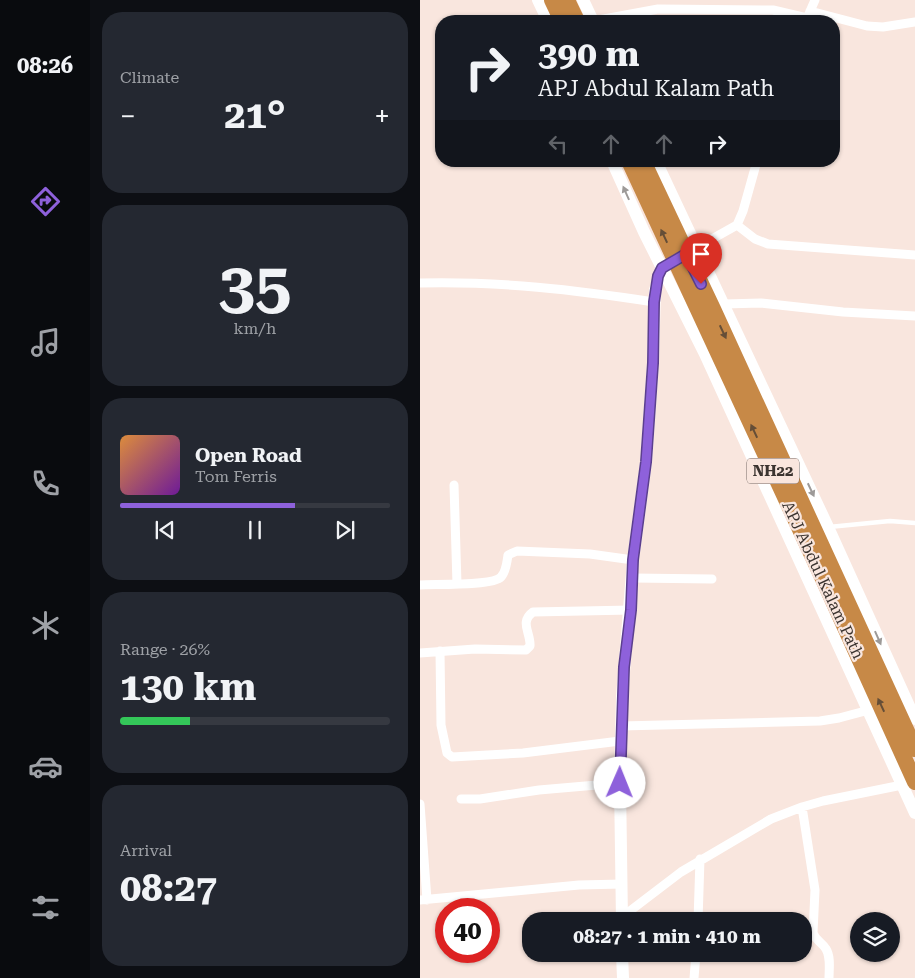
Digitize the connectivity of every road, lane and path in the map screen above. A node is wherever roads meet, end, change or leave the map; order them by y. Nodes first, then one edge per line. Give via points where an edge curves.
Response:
1 (538, 0) edge
2 (552, 0) edge
3 (566, 0) edge
4 (582, 0) edge
5 (815, 0) edge
6 (545, 15) edge
7 (559, 15) edge
8 (574, 15) edge
9 (590, 15) edge
10 (626, 15) edge
11 (798, 15) edge
12 (809, 15) edge
13 (840, 22) edge
14 (915, 22) edge
15 (616, 167) edge
16 (632, 167) edge
17 (644, 167) edge
18 (658, 167) edge
19 (755, 167) edge
20 (737, 225) junction
21 (915, 256) edge
22 (680, 257) junction
23 (420, 284) edge
24 (654, 302) junction
25 (724, 304) junction
26 (915, 316) edge
27 (454, 485) dead end
28 (915, 523) edge
29 (828, 527) junction
30 (633, 560) junction
31 (633, 578) junction
32 (712, 579) dead end
33 (456, 584) junction
34 (420, 585) edge
35 (631, 610) junction
36 (440, 651) junction
37 (420, 653) edge
38 (869, 710) junction
39 (915, 719) edge
40 (621, 726) junction
41 (909, 740) edge
42 (620, 741) junction
43 (620, 783) junction
44 (909, 783) edge
45 (461, 799) dead end
46 (420, 804) edge
47 (802, 807) junction
48 (915, 813) edge
49 (421, 853) edge
50 (700, 859) junction
51 (622, 884) junction
52 (423, 900) edge
53 (622, 912) edge
54 (630, 912) edge
55 (698, 912) edge
56 (622, 962) edge
57 (695, 962) edge
58 (623, 978) edge
59 (694, 978) edge
60 (829, 978) edge

1 - 6 street
2 - 7 highway
3 - 8 highway
4 - 9 street
5 - 12 street
10 - 11 street via 658,9 773,10
13 - 14 street via 867,26
22 -> 15 street, NH22
22 -> 16 highway, APJ Abdul Kalam Path / NH22
17 - 22 highway, APJ Abdul Kalam Path / NH22
18 - 22 street, NH22
19 - 20 street
20 - 21 street via 768,244
20 - 22 street
22 - 24 street via 658,276
22 - 25 street, NH22
22 - 38 street, NH22 via 705,354
22 - 41 highway, APJ Abdul Kalam Path / NH22
23 - 24 street via 538,286
24 - 30 street via 646,462
25 - 26 street via 761,303
25 -> 29 street, NH22
27 - 33 street
28 - 29 lane via 890,521
29 -> 39 street, NH22
30 - 31 street
30 - 33 street via 590,554 517,551 508,555 504,574 499,580
31 - 32 street
31 - 35 street
33 - 34 street
35 - 36 street via 533,612 526,623 530,641 526,650
35 - 40 street
36 - 37 street
36 - 42 street via 441,725 447,753 452,757 523,753
38 - 40 street via 820,720
38 - 44 street, NH22
40 - 42 street
41 - 44 highway, APJ Abdul Kalam Path / NH22
42 - 43 street
43 - 45 street
43 - 51 street
44 - 47 street
44 - 48 street, NH22
46 - 49 street
47 - 50 street via 758,825
47 - 60 street via 815,890 813,933 826,948
49 - 52 street
50 - 54 street
50 - 55 street
51 - 52 street
51 - 53 street
56 - 58 street
57 - 59 street

